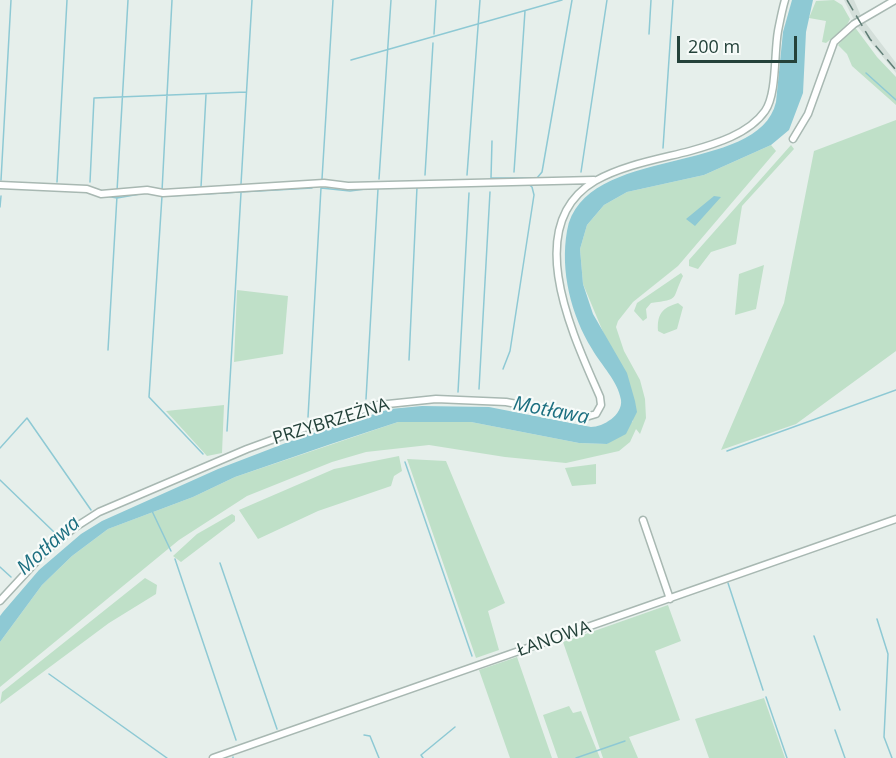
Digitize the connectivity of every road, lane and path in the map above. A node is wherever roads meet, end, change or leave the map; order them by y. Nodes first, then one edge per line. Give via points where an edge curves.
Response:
1 (785, 0) edge
2 (895, 0) edge
3 (793, 139) dead end
4 (596, 180) junction
5 (0, 185) edge
6 (896, 519) edge
7 (642, 520) dead end
8 (670, 599) junction
9 (0, 601) edge
10 (213, 758) edge

1 - 4 street, PRZYBRZEŻNA via 770,100 758,120 701,148 624,168
2 - 3 street via 854,24 834,42 808,114
4 - 5 street, PRZYBRZEŻNA via 348,186 324,183 101,194 87,189
4 - 9 street, PRZYBRZEŻNA via 564,215 558,244 559,284 568,322 600,397 596,414 586,417 480,399 392,402 361,409 247,449 99,512 47,550
6 - 8 street, ŁANOWA
7 - 8 street
8 - 10 street, ŁANOWA

